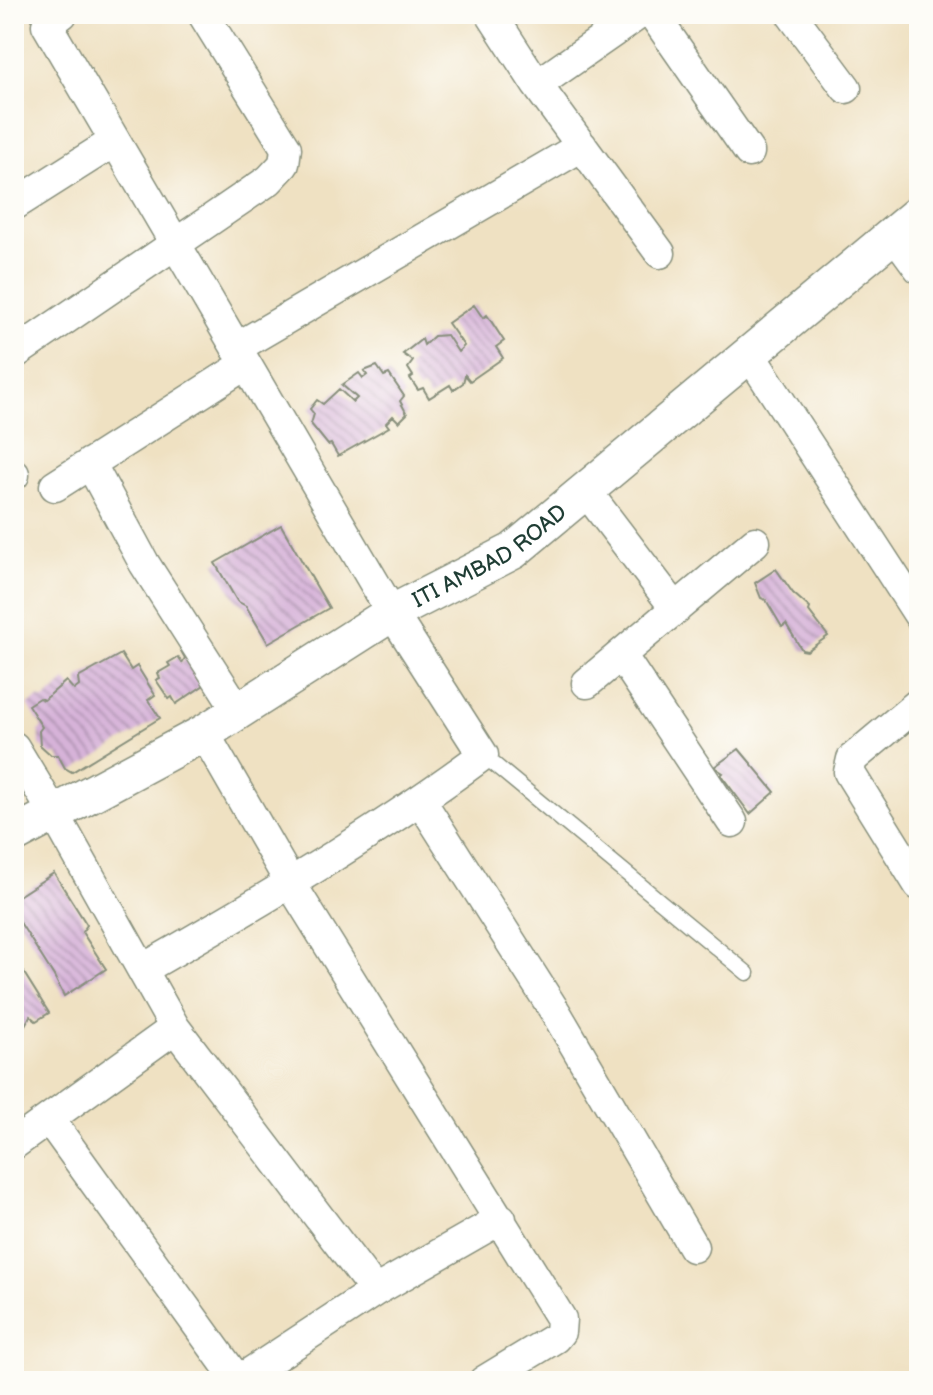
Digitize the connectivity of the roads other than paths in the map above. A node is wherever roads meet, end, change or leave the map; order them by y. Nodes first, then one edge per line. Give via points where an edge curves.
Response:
1 (62, 14) edge
2 (203, 14) edge
3 (491, 14) edge
4 (639, 14) edge
5 (653, 14) edge
6 (791, 14) edge
7 (537, 85) junction
8 (846, 88) dead end
9 (115, 141) junction
10 (582, 146) junction
11 (749, 152) dead end
12 (14, 205) edge
13 (907, 224) edge
14 (176, 245) junction
15 (660, 253) dead end
16 (919, 268) edge
17 (14, 354) edge
18 (750, 355) junction
19 (241, 356) junction
20 (90, 463) junction
21 (55, 486) dead end
22 (586, 491) junction
23 (755, 542) dead end
24 (676, 609) junction
25 (392, 613) junction
26 (919, 615) edge
27 (621, 655) junction
28 (587, 683) dead end
29 (919, 703) edge
30 (239, 712) junction
31 (204, 733) junction
32 (14, 747) edge
33 (483, 755) junction
34 (421, 801) junction
35 (55, 815) junction
36 (732, 822) dead end
37 (14, 835) edge
38 (291, 884) junction
39 (919, 885) edge
40 (143, 969) junction
41 (747, 973) dead end
42 (175, 1028) junction
43 (49, 1119) junction
44 (14, 1144) edge
45 (501, 1219) junction
46 (693, 1247) dead end
47 (375, 1291) junction
48 (238, 1381) edge
49 (484, 1381) edge

1 - 9 street via 47,25
2 - 14 street via 286,148 284,164 269,180
3 - 7 street
4 - 7 street
5 - 11 street
6 - 8 street
7 - 10 street
9 - 12 street
9 - 14 street
10 - 15 street
10 - 19 street
13 - 16 street
13 - 18 street, ITI AMBAD ROAD
14 - 17 street
14 - 19 street
18 - 22 street, ITI AMBAD ROAD
18 - 26 street
19 - 20 street
19 - 25 street
20 - 21 street
20 - 30 street via 144,563
22 - 24 street
22 - 25 street, ITI AMBAD ROAD via 513,551
23 - 24 street
24 - 27 street
25 - 30 street, ITI AMBAD ROAD
25 - 33 street
27 - 28 street
27 - 36 street
29 - 39 street via 852,759 849,772
30 - 31 street, ITI AMBAD ROAD
31 - 35 street, ITI AMBAD ROAD
31 - 38 street
32 - 35 street
33 - 34 street
33 - 41 lane
34 - 38 street
34 - 46 street via 556,1013
35 - 37 street, ITI AMBAD ROAD
35 - 40 street
38 - 40 street
38 - 45 street
40 - 42 street
42 - 43 street
42 - 47 street
43 - 44 street
43 - 48 street
45 - 47 street
45 - 49 street via 561,1326 555,1338
47 - 48 street

